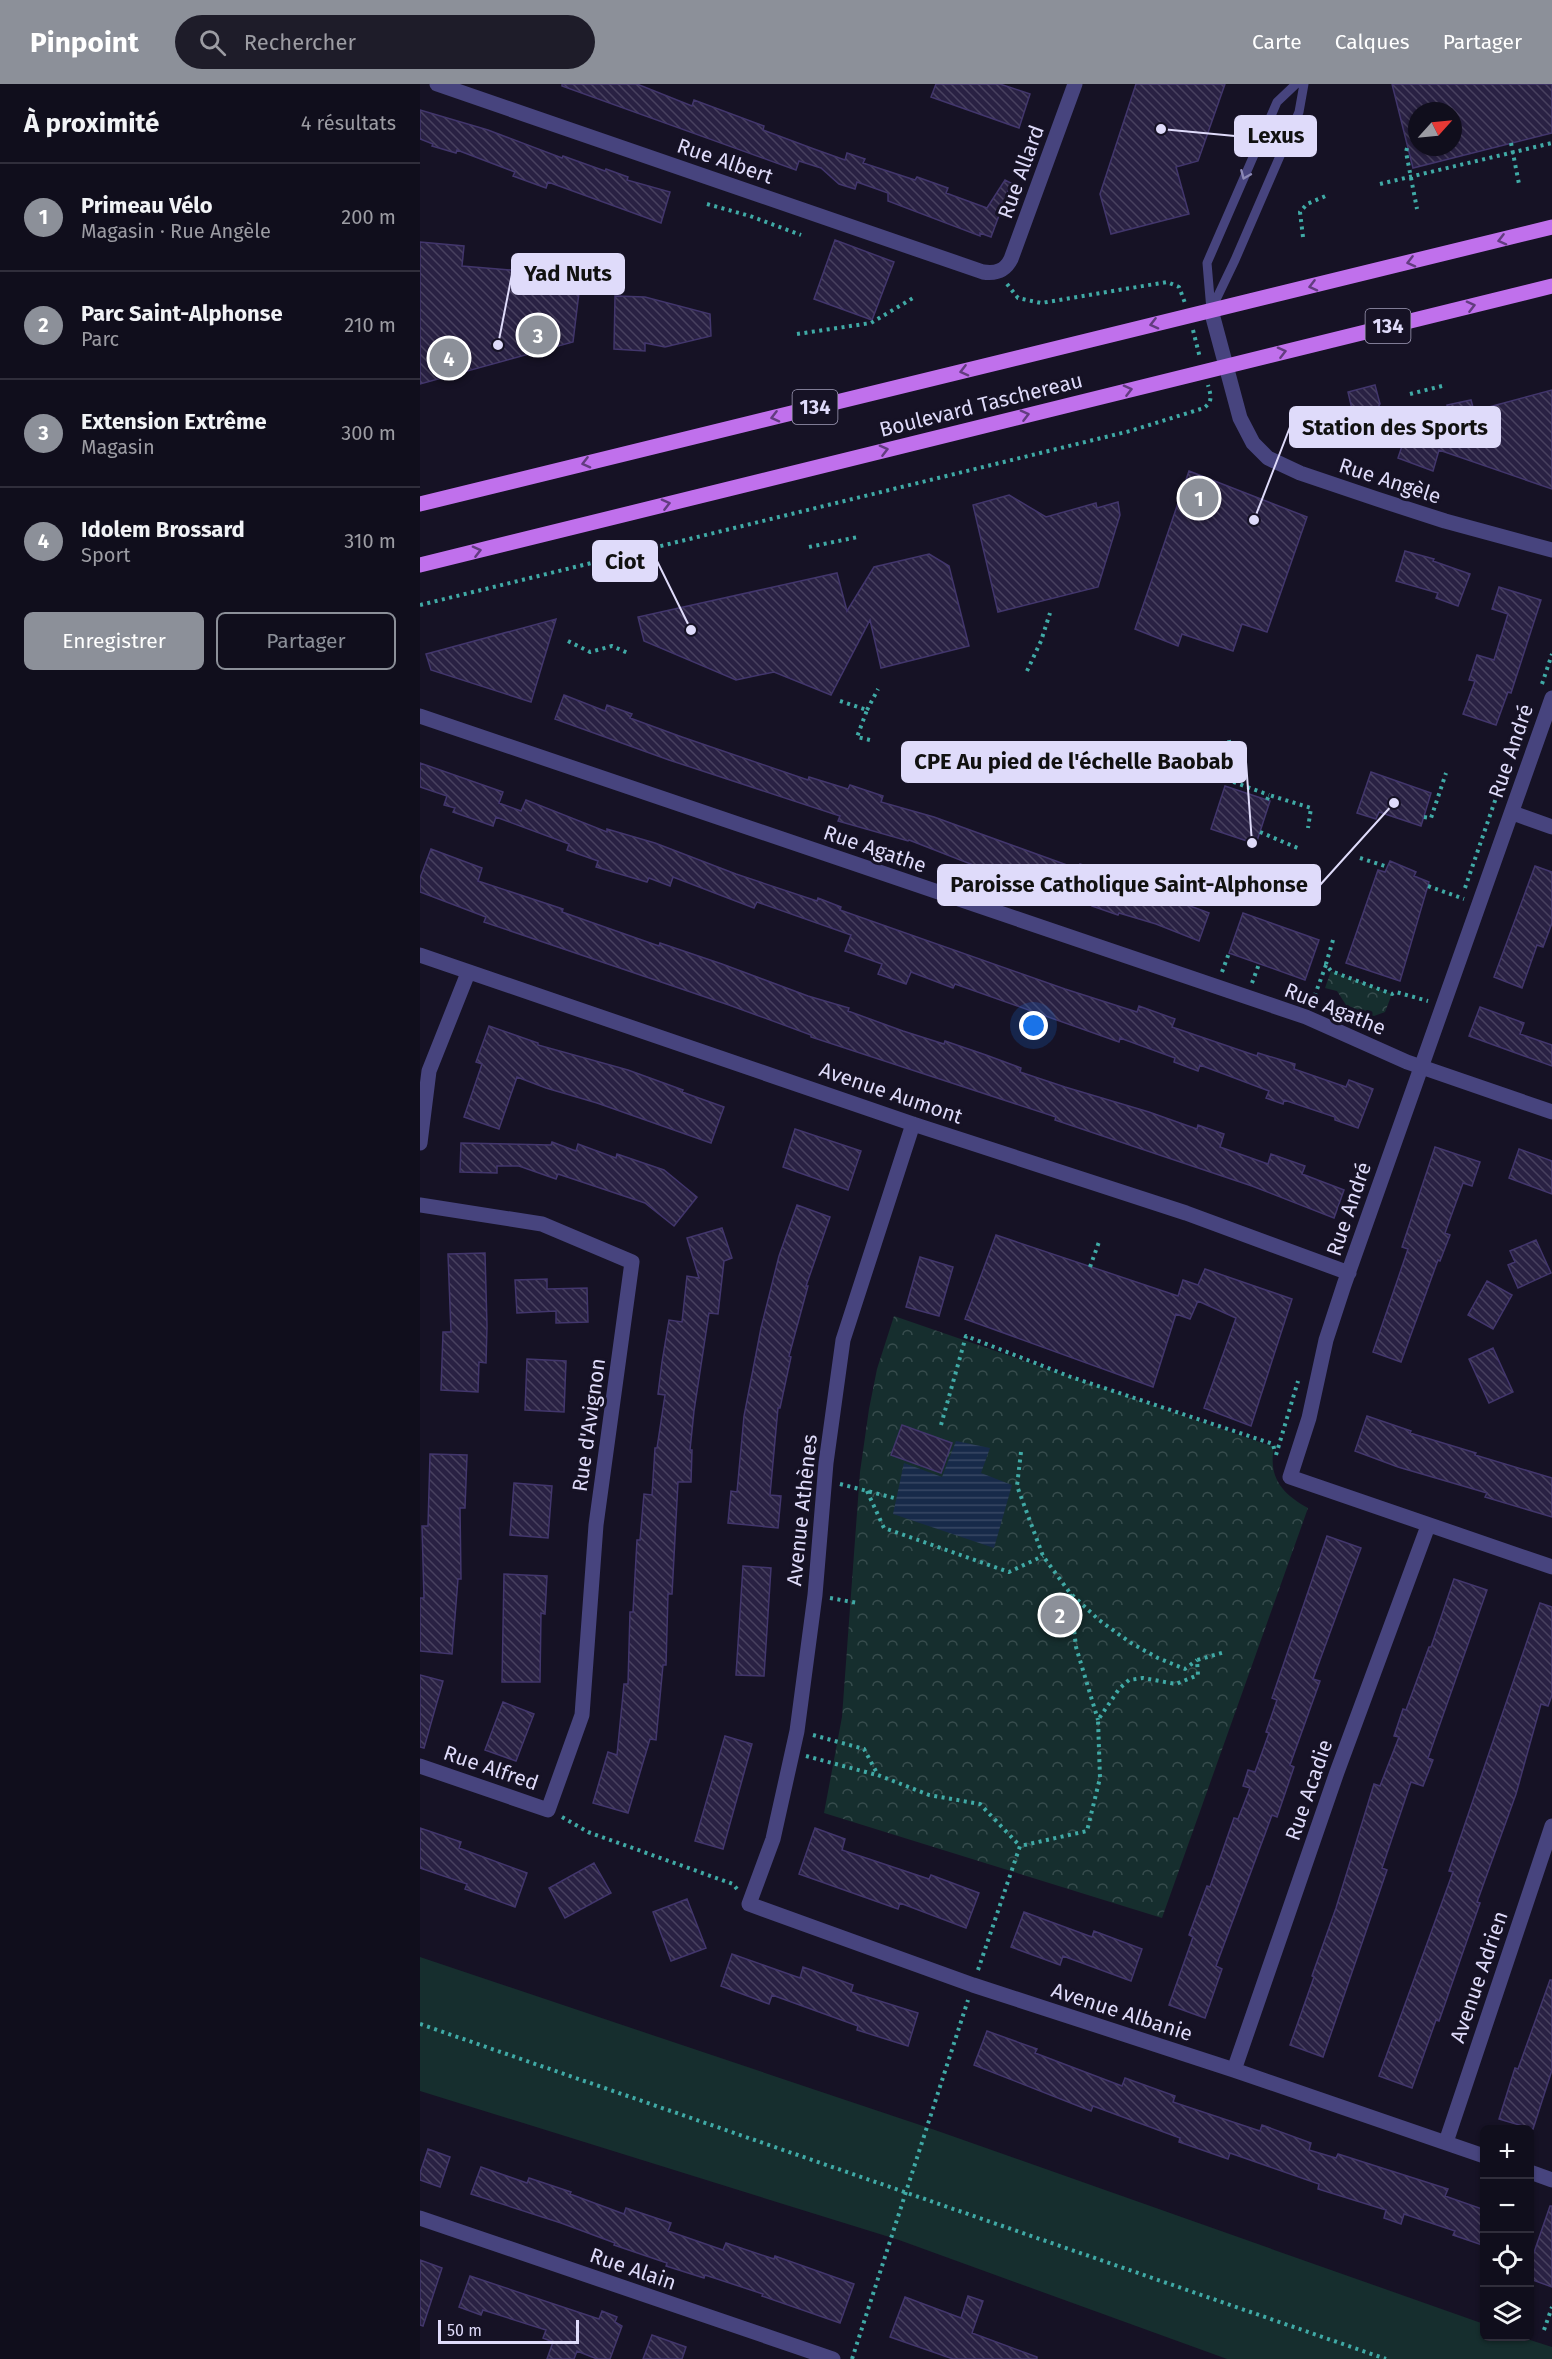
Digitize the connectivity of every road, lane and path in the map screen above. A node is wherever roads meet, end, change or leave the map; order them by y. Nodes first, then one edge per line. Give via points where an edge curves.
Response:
1 (437, 84) edge
2 (1075, 84) edge
3 (1296, 84) edge
4 (1304, 84) edge
5 (1511, 143) dead end
6 (1552, 143) edge
7 (1407, 148) dead end
8 (1513, 152) junction
9 (1411, 176) junction
10 (1380, 184) dead end
11 (1519, 184) dead end
12 (1328, 195) dead end
13 (707, 204) dead end
14 (1417, 209) dead end
15 (1552, 227) edge
16 (801, 235) dead end
17 (1303, 237) dead end
18 (593, 266) dead end
19 (617, 268) dead end
20 (1000, 270) joint
21 (1008, 286) dead end
22 (1552, 286) edge
23 (913, 298) dead end
24 (1210, 310) junction
25 (1189, 316) junction
26 (797, 334) dead end
27 (1225, 366) junction
28 (1204, 371) junction
29 (1446, 385) dead end
30 (1410, 394) dead end
31 (420, 504) edge
32 (858, 537) dead end
33 (809, 548) dead end
34 (1552, 550) edge
35 (420, 565) edge
36 (420, 605) edge
37 (1050, 613) dead end
38 (568, 641) dead end
39 (628, 654) dead end
40 (1027, 670) dead end
41 (878, 689) dead end
42 (1552, 698) edge
43 (840, 701) dead end
44 (867, 710) junction
45 (420, 716) edge
46 (1227, 736) dead end
47 (870, 740) dead end
48 (1446, 773) dead end
49 (1208, 777) dead end
50 (1226, 779) junction
51 (1513, 813) junction
52 (1424, 817) dead end
53 (1552, 827) edge
54 (1308, 828) dead end
55 (1260, 832) dead end
56 (1300, 849) dead end
57 (1360, 858) dead end
58 (1388, 867) dead end
59 (1428, 886) dead end
60 (1478, 905) junction
61 (1333, 940) dead end
62 (420, 955) edge
63 (1326, 964) junction
64 (468, 973) junction
65 (1443, 1005) junction
66 (1306, 1017) junction
67 (1422, 1066) junction
68 (1552, 1112) edge
69 (913, 1124) junction
70 (420, 1143) edge
71 (420, 1206) edge
72 (1100, 1239) dead end
73 (1090, 1266) dead end
74 (1348, 1273) junction
75 (941, 1425) dead end
76 (1273, 1444) dead end
77 (1021, 1452) dead end
78 (825, 1480) junction
79 (867, 1491) junction
80 (898, 1499) dead end
81 (1428, 1526) junction
82 (1043, 1556) junction
83 (1552, 1567) edge
84 (1070, 1593) junction
85 (815, 1595) junction
86 (858, 1604) dead end
87 (1225, 1652) dead end
88 (1197, 1660) junction
89 (1098, 1720) junction
90 (797, 1731) junction
91 (792, 1753) junction
92 (420, 1766) edge
93 (878, 1775) junction
94 (548, 1810) junction
95 (1552, 1826) edge
96 (1020, 1846) junction
97 (749, 1904) junction
98 (973, 1985) junction
99 (420, 2024) edge
100 (1234, 2070) junction
101 (1446, 2142) junction
102 (1480, 2154) edge
103 (1534, 2173) edge
104 (1552, 2180) edge
105 (906, 2193) junction
106 (420, 2218) edge
107 (1552, 2307) edge
108 (1544, 2330) dead end
109 (833, 2359) edge
110 (852, 2359) edge
111 (1386, 2359) edge

1 - 20 street, Rue Albert via 982,272
2 - 20 street, Rue Allard via 1014,253
3 -> 24 lane via 1277,102 1208,260
4 - 24 lane via 1299,112
5 - 8 path
6 - 8 path
7 - 9 path
8 - 9 path
8 - 11 path
9 - 10 path
9 - 14 path
12 - 17 path via 1307,204 1300,212
13 - 16 path
15 -> 24 main road, Boulevard Taschereau / 134
18 - 19 path via 606,257
21 - 25 path via 1018,298 1035,303 1160,282 1173,284 1179,288
27 -> 22 main road, Boulevard Taschereau / 134
23 - 26 path via 871,323
24 - 25 main road, Boulevard Taschereau / 134
24 - 27 street, Rue Angèle
25 - 28 path
25 -> 31 main road, Boulevard Taschereau / 134
27 - 28 main road, Boulevard Taschereau / 134
27 - 34 street, Rue Angèle via 1246,430 1260,451 1272,460 1445,521
35 -> 28 main road, Boulevard Taschereau / 134
28 - 36 path via 1212,398 1209,404 1130,431
29 - 30 path
32 - 33 path
37 - 40 path
38 - 39 path via 590,651 612,646
41 - 44 path
42 - 51 street, Rue André
43 - 44 path
44 - 47 path via 857,737
45 - 66 street, Rue Agathe
46 - 50 path via 1233,760
48 - 52 path via 1431,818
49 - 50 path via 1209,773
50 - 54 path via 1268,797 1311,808
51 - 53 street
51 - 60 street, Rue André
55 - 56 path
57 - 58 path
59 - 60 path
60 - 65 street, Rue André
61 - 63 path
62 - 64 street, Avenue Aumont
63 - 65 path via 1331,971 1392,994
63 - 66 path
64 - 69 street, Avenue Aumont
64 - 70 street via 429,1071
65 - 67 street, Rue André
66 - 67 street, Rue Agathe
67 - 68 street, Rue Agathe
67 - 74 street, Rue André
69 - 74 street, Avenue Aumont via 1186,1213
69 - 78 street, Avenue Athènes via 843,1340
71 - 94 street, Rue d'Avignon via 542,1224 632,1262 596,1525 582,1716
72 - 73 path
74 - 81 street, Rue André via 1290,1477
75 - 76 path via 966,1336 1071,1377
77 - 82 path via 1017,1486
78 - 79 path
78 - 85 street, Avenue Athènes
79 - 80 path
79 - 82 path via 884,1528 1009,1572
81 - 83 street, Rue André
81 - 100 street, Rue Acadie via 1337,1772
82 - 84 path
84 - 88 path via 1099,1620 1158,1658 1185,1669
84 - 89 path via 1076,1647
85 - 86 path
85 - 90 street, Avenue Athènes
87 - 88 path
88 - 89 path via 1198,1675 1176,1684 1143,1678 1129,1680
89 - 96 path via 1100,1778 1087,1832
90 - 91 street, Avenue Athènes
90 - 93 path via 864,1749
91 - 93 path
91 - 97 street, Avenue Athènes via 773,1839
92 - 94 street, Rue Alfred
93 - 96 path via 929,1795 980,1804
94 - 97 path via 588,1832 733,1884
95 - 101 street, Avenue Adrien
96 - 98 path
97 - 98 street, Avenue Albanie
98 - 100 street, Avenue Albanie
98 - 105 path
99 - 105 path
100 - 101 street, Avenue Albanie
101 - 102 street, Avenue Albanie
103 - 104 street
105 - 110 path
105 - 111 path
106 - 109 street, Rue Alain
107 - 108 path

